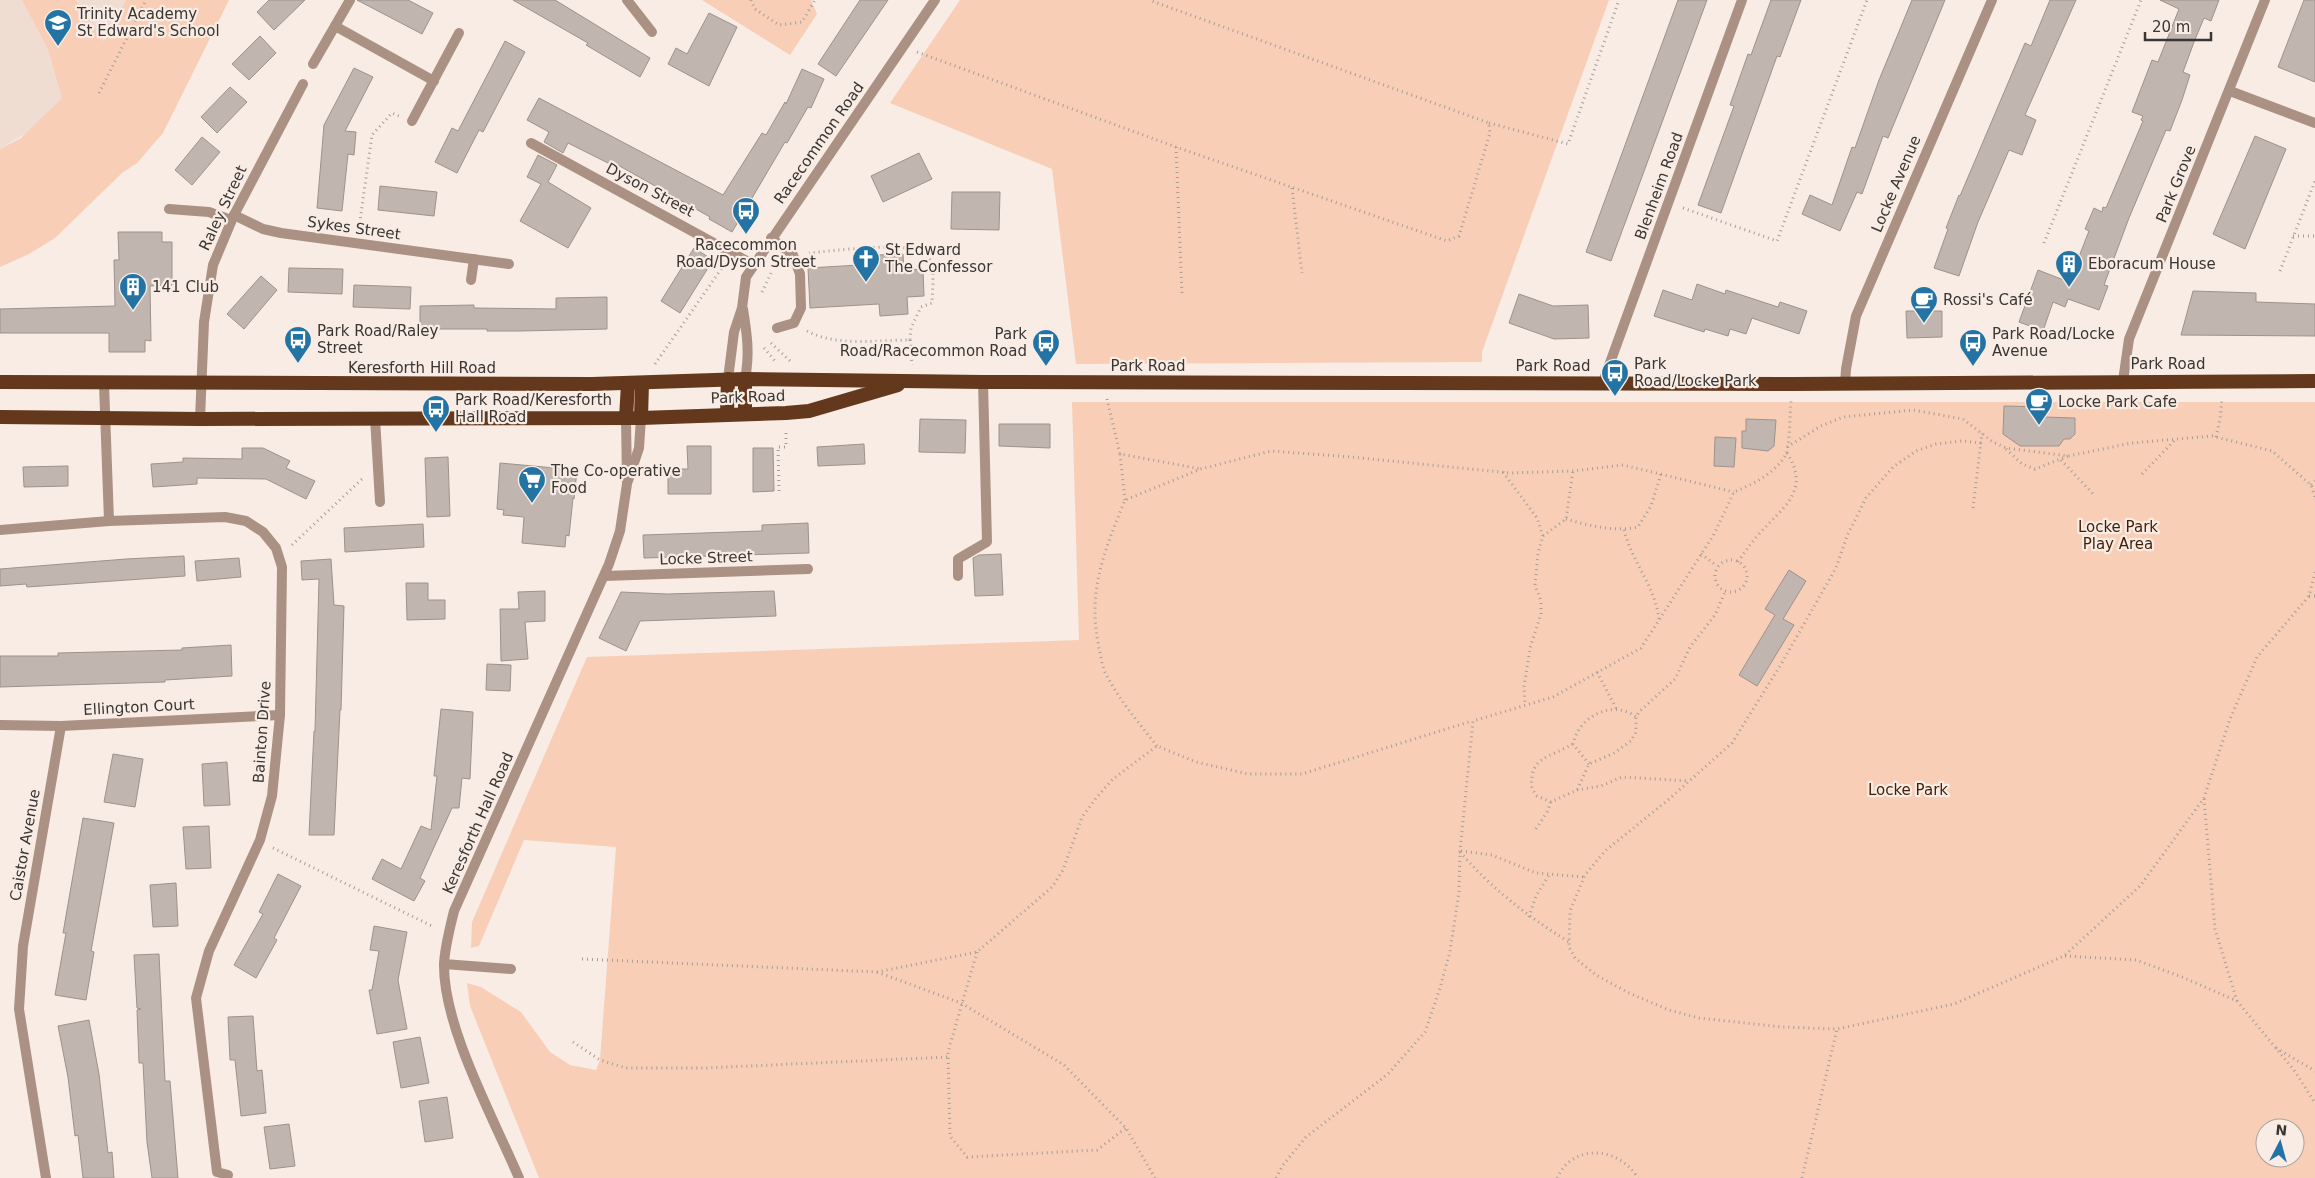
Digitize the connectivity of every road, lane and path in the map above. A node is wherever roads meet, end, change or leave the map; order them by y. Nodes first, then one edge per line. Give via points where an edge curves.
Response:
1 (146, 0) edge
2 (350, 0) edge
3 (627, 0) edge
4 (750, 0) edge
5 (815, 0) edge
6 (935, 0) edge
7 (1149, 0) edge
8 (1619, 0) edge
9 (1742, 0) edge
10 (1867, 0) edge
11 (1992, 0) edge
12 (2141, 0) edge
13 (2265, 0) edge
14 (335, 26) junction
15 (652, 32) dead end
16 (459, 33) dead end
17 (903, 47) junction
18 (313, 64) dead end
19 (434, 81) junction
20 (303, 84) dead end
21 (2230, 91) junction
22 (99, 93) dead end
23 (412, 122) joint
24 (1489, 123) junction
25 (2315, 123) edge
26 (531, 143) dead end
27 (1176, 147) junction
28 (2315, 181) edge
29 (1292, 188) junction
30 (1668, 203) junction
31 (169, 210) dead end
32 (232, 218) junction
33 (2293, 236) junction
34 (2315, 236) edge
35 (771, 238) junction
36 (357, 243) junction
37 (2044, 243) dead end
38 (734, 252) junction
39 (789, 252) junction
40 (474, 259) junction
41 (509, 264) dead end
42 (754, 265) junction
43 (2280, 271) dead end
44 (1302, 273) dead end
45 (471, 280) dead end
46 (1182, 294) dead end
47 (759, 302) dead end
48 (742, 308) junction
49 (794, 323) junction
50 (777, 328) dead end
51 (769, 340) dead end
52 (910, 340) junction
53 (762, 344) dead end
54 (778, 364) dead end
55 (796, 366) dead end
56 (912, 377) junction
57 (728, 379) junction
58 (745, 379) junction
59 (2222, 380) junction
60 (2123, 381) junction
61 (0, 382) edge
62 (983, 382) junction
63 (1603, 382) junction
64 (2315, 382) edge
65 (1103, 383) junction
66 (104, 384) junction
67 (201, 384) junction
68 (635, 384) junction
69 (1793, 384) junction
70 (1845, 384) junction
71 (745, 413) junction
72 (786, 413) junction
73 (727, 414) junction
74 (0, 417) edge
75 (105, 418) junction
76 (376, 418) junction
77 (626, 418) junction
78 (641, 418) junction
79 (200, 419) junction
80 (1982, 432) junction
81 (2216, 437) junction
82 (2176, 440) junction
83 (1981, 443) junction
84 (1787, 447) junction
85 (2006, 448) junction
86 (1786, 452) junction
87 (1120, 454) junction
88 (2068, 456) junction
89 (2061, 460) junction
90 (378, 465) junction
91 (1201, 469) junction
92 (1573, 471) junction
93 (1503, 472) junction
94 (1661, 474) junction
95 (2142, 474) dead end
96 (2315, 481) edge
97 (626, 484) junction
98 (2311, 486) junction
99 (779, 491) dead end
100 (1734, 492) junction
101 (2095, 496) dead end
102 (2315, 496) edge
103 (1125, 500) junction
104 (380, 502) dead end
105 (1973, 508) dead end
106 (1566, 519) junction
107 (109, 521) junction
108 (0, 530) edge
109 (1624, 530) junction
110 (1543, 536) junction
111 (1701, 554) junction
112 (279, 558) junction
113 (1738, 562) junction
114 (1718, 566) junction
115 (808, 569) dead end
116 (2315, 572) edge
117 (605, 576) junction
118 (958, 576) dead end
119 (1725, 592) junction
120 (2309, 596) junction
121 (2315, 596) edge
122 (1659, 619) junction
123 (1597, 672) junction
124 (1525, 705) junction
125 (1617, 710) junction
126 (280, 715) junction
127 (1636, 717) junction
128 (1473, 721) junction
129 (0, 725) edge
130 (61, 726) junction
131 (1573, 744) junction
132 (1157, 746) junction
133 (1589, 764) junction
134 (1688, 781) junction
135 (1577, 790) junction
136 (2204, 798) junction
137 (1551, 802) junction
138 (1536, 829) dead end
139 (260, 840) junction
140 (1460, 851) junction
141 (1549, 874) junction
142 (1584, 878) junction
143 (1529, 917) junction
144 (449, 934) junction
145 (1569, 942) junction
146 (977, 952) junction
147 (2064, 956) junction
148 (582, 959) dead end
149 (444, 964) junction
150 (511, 969) dead end
151 (877, 972) junction
152 (2237, 1001) junction
153 (961, 1003) junction
154 (1837, 1030) junction
155 (573, 1042) dead end
156 (2274, 1046) junction
157 (948, 1057) junction
158 (2315, 1071) edge
159 (2315, 1104) edge
160 (1126, 1128) junction
161 (228, 1175) dead end
162 (46, 1178) edge
163 (519, 1178) edge
164 (1155, 1178) edge
165 (1276, 1178) edge
166 (1557, 1178) edge
167 (1638, 1178) edge
168 (1802, 1178) edge

1 - 22 path
2 - 14 street
3 - 15 street
4 - 5 path via 755,9 779,25 802,22
6 - 17 street, Racecommon Road
7 - 24 path
8 - 24 path via 1568,144
9 - 30 street, Blenheim Road
10 - 30 path via 1777,241
11 - 70 street, Locke Avenue via 1856,316
12 - 37 path
13 - 21 street, Park Grove
14 - 18 street
14 - 19 street
16 - 19 street
17 - 27 path
17 - 35 street, Racecommon Road
19 - 23 street
20 - 32 street, Raley Street
21 - 25 street
21 - 60 street, Park Grove via 2129,339
23 - 36 path via 392,113 372,135
24 - 29 path via 1490,133 1459,236 1447,241
26 - 38 street, Dyson Street
27 - 29 path
27 - 46 path
28 - 33 path
29 - 44 path
30 - 63 street, Blenheim Road
31 - 32 street, Sykes Street via 209,212
32 - 36 street, Sykes Street via 263,229
32 - 67 street, Raley Street via 213,265 207,292
33 - 34 path
33 - 43 path
35 - 39 street
35 - 42 street, Racecommon Road
36 - 40 street, Sykes Street
38 - 42 street, Dyson Street
38 - 68 path
39 - 47 path via 765,283
39 - 49 street via 800,274 802,308
39 - 52 path via 914,248 925,253 932,268 932,303 921,306 911,328
40 - 41 street, Sykes Street
40 - 45 street
42 - 48 street, Racecommon Road via 746,277
48 - 57 street, Racecommon Road via 734,332
48 - 58 street, Racecommon Road via 749,342
49 - 50 street
49 - 52 path via 820,338
51 - 55 path
52 - 56 path
53 - 54 path
56 - 58 highway, Park Road
56 - 62 highway, Park Road
56 - 72 highway, Park Road via 809,411
57 - 58 highway, Park Road
57 - 68 highway, Park Road
57 - 73 highway
58 - 71 highway
59 - 60 highway, Park Road
59 - 64 highway, Park Road
59 - 81 path
60 - 70 highway, Park Road
61 - 66 highway, Keresforth Hill Road
62 - 65 highway, Park Road
62 - 118 street via 987,542 958,559
63 - 65 highway, Park Road
63 - 69 highway, Park Road
65 - 87 path
66 - 67 highway, Keresforth Hill Road
66 - 75 street
67 - 68 highway, Keresforth Hill Road
67 - 79 street
68 - 77 highway
68 - 78 highway
69 - 70 highway, Park Road
69 - 84 path
71 - 72 highway, Park Road
71 - 73 highway, Park Road
72 - 99 path via 786,447 778,447
73 - 78 highway, Park Road
74 - 75 highway
75 - 79 highway
75 - 107 street
76 - 77 highway
76 - 79 highway
76 - 90 street
77 - 78 highway
77 - 97 street, Keresforth Hall Road
78 - 97 street, Keresforth Hall Road via 639,448
80 - 83 path
80 - 84 path via 1963,419 1913,410 1892,411 1843,418 1821,426
80 - 85 path
81 - 82 path
81 - 98 path via 2272,451
82 - 88 path via 2132,443
82 - 95 path
83 - 105 path
83 - 134 path via 1945,443 1916,451 1887,473 1866,498 1836,568 1732,743
84 - 86 path
85 - 88 path
85 - 89 path via 2022,464 2035,469
86 - 100 path via 1769,474
86 - 113 path via 1793,462 1797,484 1793,496
87 - 91 path
87 - 103 path
88 - 89 path
89 - 101 path
90 - 104 street
90 - 112 path
91 - 93 path via 1271,451
91 - 103 path
92 - 93 path
92 - 94 path via 1623,465
92 - 106 path
93 - 110 path via 1537,518
94 - 100 path
94 - 109 path via 1651,506 1638,527
96 - 98 path
97 - 117 street, Keresforth Hall Road via 620,531
98 - 102 path
100 - 111 path
103 - 132 path via 1104,551 1095,592 1096,634 1105,672 1130,712
106 - 109 path
106 - 110 path
107 - 108 street, Bainton Drive
107 - 112 street, Bainton Drive via 225,517 246,521 263,532 276,548
109 - 122 path via 1645,580 1654,593
110 - 124 path via 1536,585 1541,601 1540,614 1530,648 1524,687
111 - 114 path
111 - 122 path
112 - 126 street, Bainton Drive via 283,585
113 - 114 path via 1726,560
113 - 119 path via 1747,573 1745,584 1736,592
114 - 119 path via 1715,581
115 - 117 street, Locke Street
116 - 120 path
117 - 144 street, Keresforth Hall Road via 454,911
119 - 127 path via 1715,615 1690,647 1675,679
120 - 121 path
120 - 136 path via 2257,657 2230,719
122 - 123 path via 1641,648
123 - 124 path via 1553,697
123 - 125 path
124 - 128 path
125 - 127 path
125 - 131 path via 1602,711 1589,718 1580,726
126 - 130 street, Ellington Court
126 - 139 street, Bainton Drive via 272,796
127 - 133 path via 1636,732 1631,741
128 - 132 path via 1302,774 1248,774 1196,762
128 - 140 path
129 - 130 street, Ellington Court
130 - 162 street, Caistor Avenue via 23,946 19,1009
131 - 133 path
131 - 137 path via 1546,756 1532,773 1532,790
132 - 146 path via 1113,779 1082,817 1063,870 1052,887
133 - 135 path
134 - 135 path via 1622,777 1601,786
134 - 142 path via 1605,851
135 - 137 path
136 - 147 path via 2140,886
136 - 152 path via 2215,929
137 - 138 path
139 - 144 path
139 - 161 street, Bainton Drive via 209,951 196,998 217,1172
140 - 141 path via 1492,855 1536,873
140 - 143 path via 1494,889
140 - 165 path via 1459,892 1450,952 1425,1032 1388,1074 1306,1137
141 - 142 path
141 - 143 path via 1536,896
142 - 145 path via 1570,911
143 - 145 path
144 - 149 street, Keresforth Hall Road
145 - 154 path via 1575,958 1596,975 1669,1010 1724,1022
146 - 151 path
146 - 153 path
147 - 152 path via 2136,960
147 - 154 path via 1954,1004
148 - 151 path
149 - 150 street
149 - 163 street, Keresforth Hall Road via 461,1047
151 - 153 path
152 - 156 path
153 - 157 path
153 - 160 path via 1064,1065
154 - 168 path
155 - 157 path via 600,1060 626,1068 705,1068
156 - 158 path
156 - 159 path
157 - 160 path via 950,1136 967,1156 1097,1150
160 - 164 path
166 - 167 path via 1567,1164 1593,1152 1619,1158

